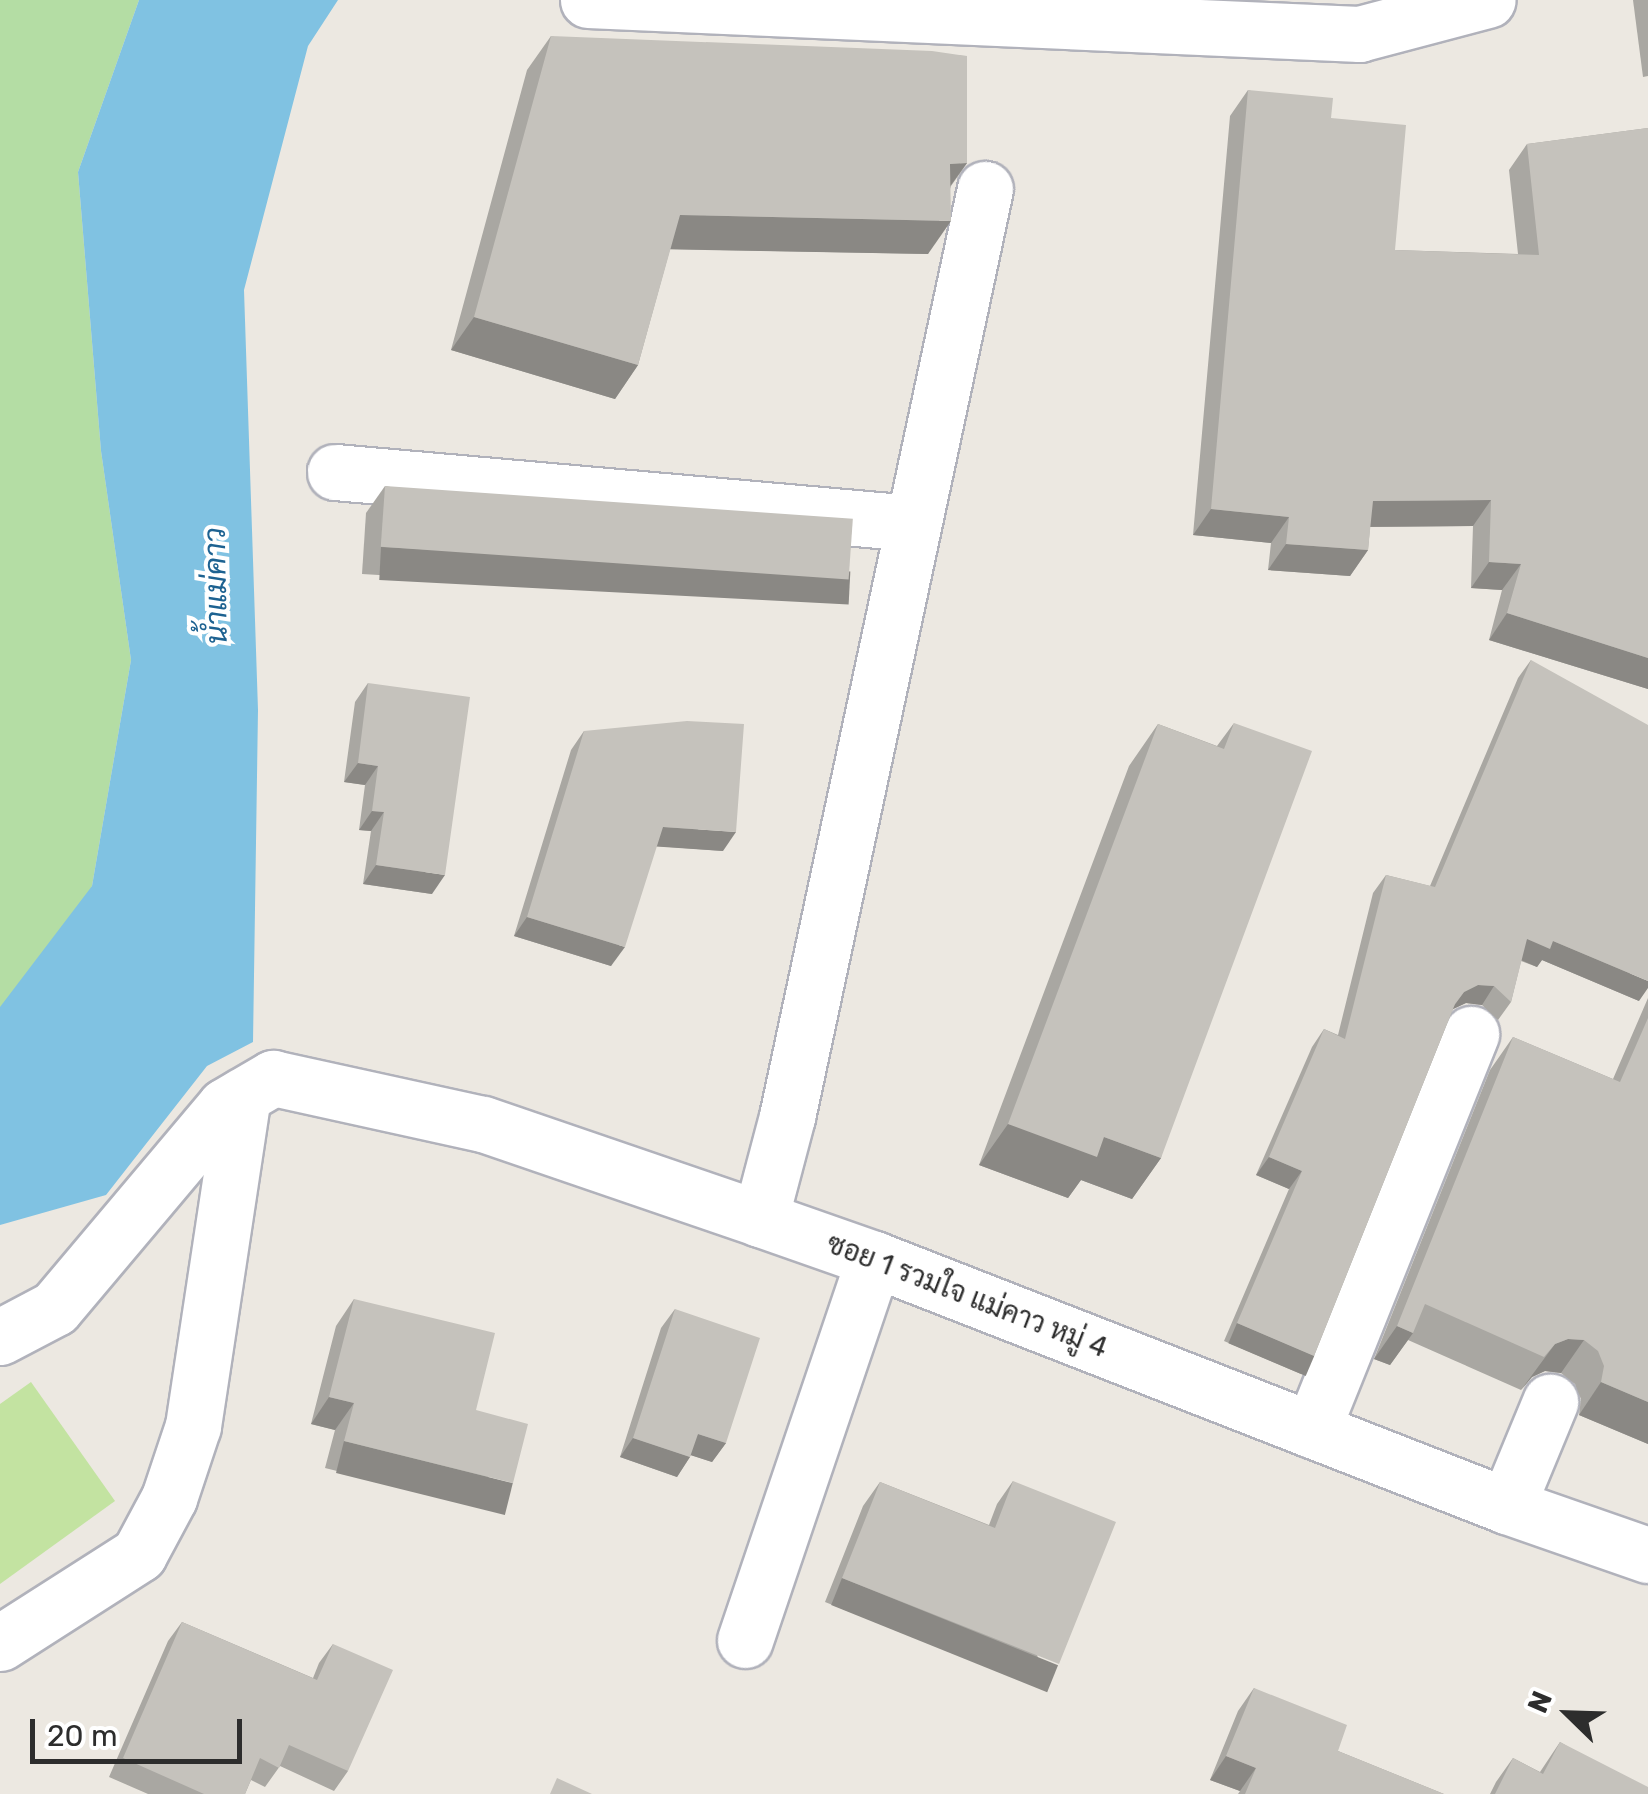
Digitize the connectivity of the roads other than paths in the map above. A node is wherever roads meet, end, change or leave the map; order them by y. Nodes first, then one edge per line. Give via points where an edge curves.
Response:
1 (588, 0) edge
2 (1488, 0) edge
3 (985, 189) dead end
4 (335, 472) dead end
5 (912, 522) junction
6 (1471, 1034) dead end
7 (258, 1087) junction
8 (760, 1219) junction
9 (874, 1259) junction
10 (0, 1337) edge
11 (1550, 1402) edge
12 (1312, 1430) junction
13 (1507, 1506) junction
14 (1648, 1555) edge
15 (745, 1640) dead end
16 (0, 1642) edge

1 - 2 street via 1360,34
3 - 5 street
4 - 5 street
5 - 8 street
6 - 12 street
7 - 8 street, ซอย 1 รวมใจ แม่คาว หมู่ 4 via 482,1124
7 - 10 street via 225,1106 54,1308
7 - 16 street via 193,1426 169,1498 139,1554
8 - 9 street, ซอย 1 รวมใจ แม่คาว หมู่ 4
9 - 12 street, ซอย 1 รวมใจ แม่คาว หมู่ 4
9 - 15 street
11 - 13 street
12 - 13 street, ซอย 1 รวมใจ แม่คาว หมู่ 4
13 - 14 street, ซอย 1 รวมใจ แม่คาว หมู่ 4

